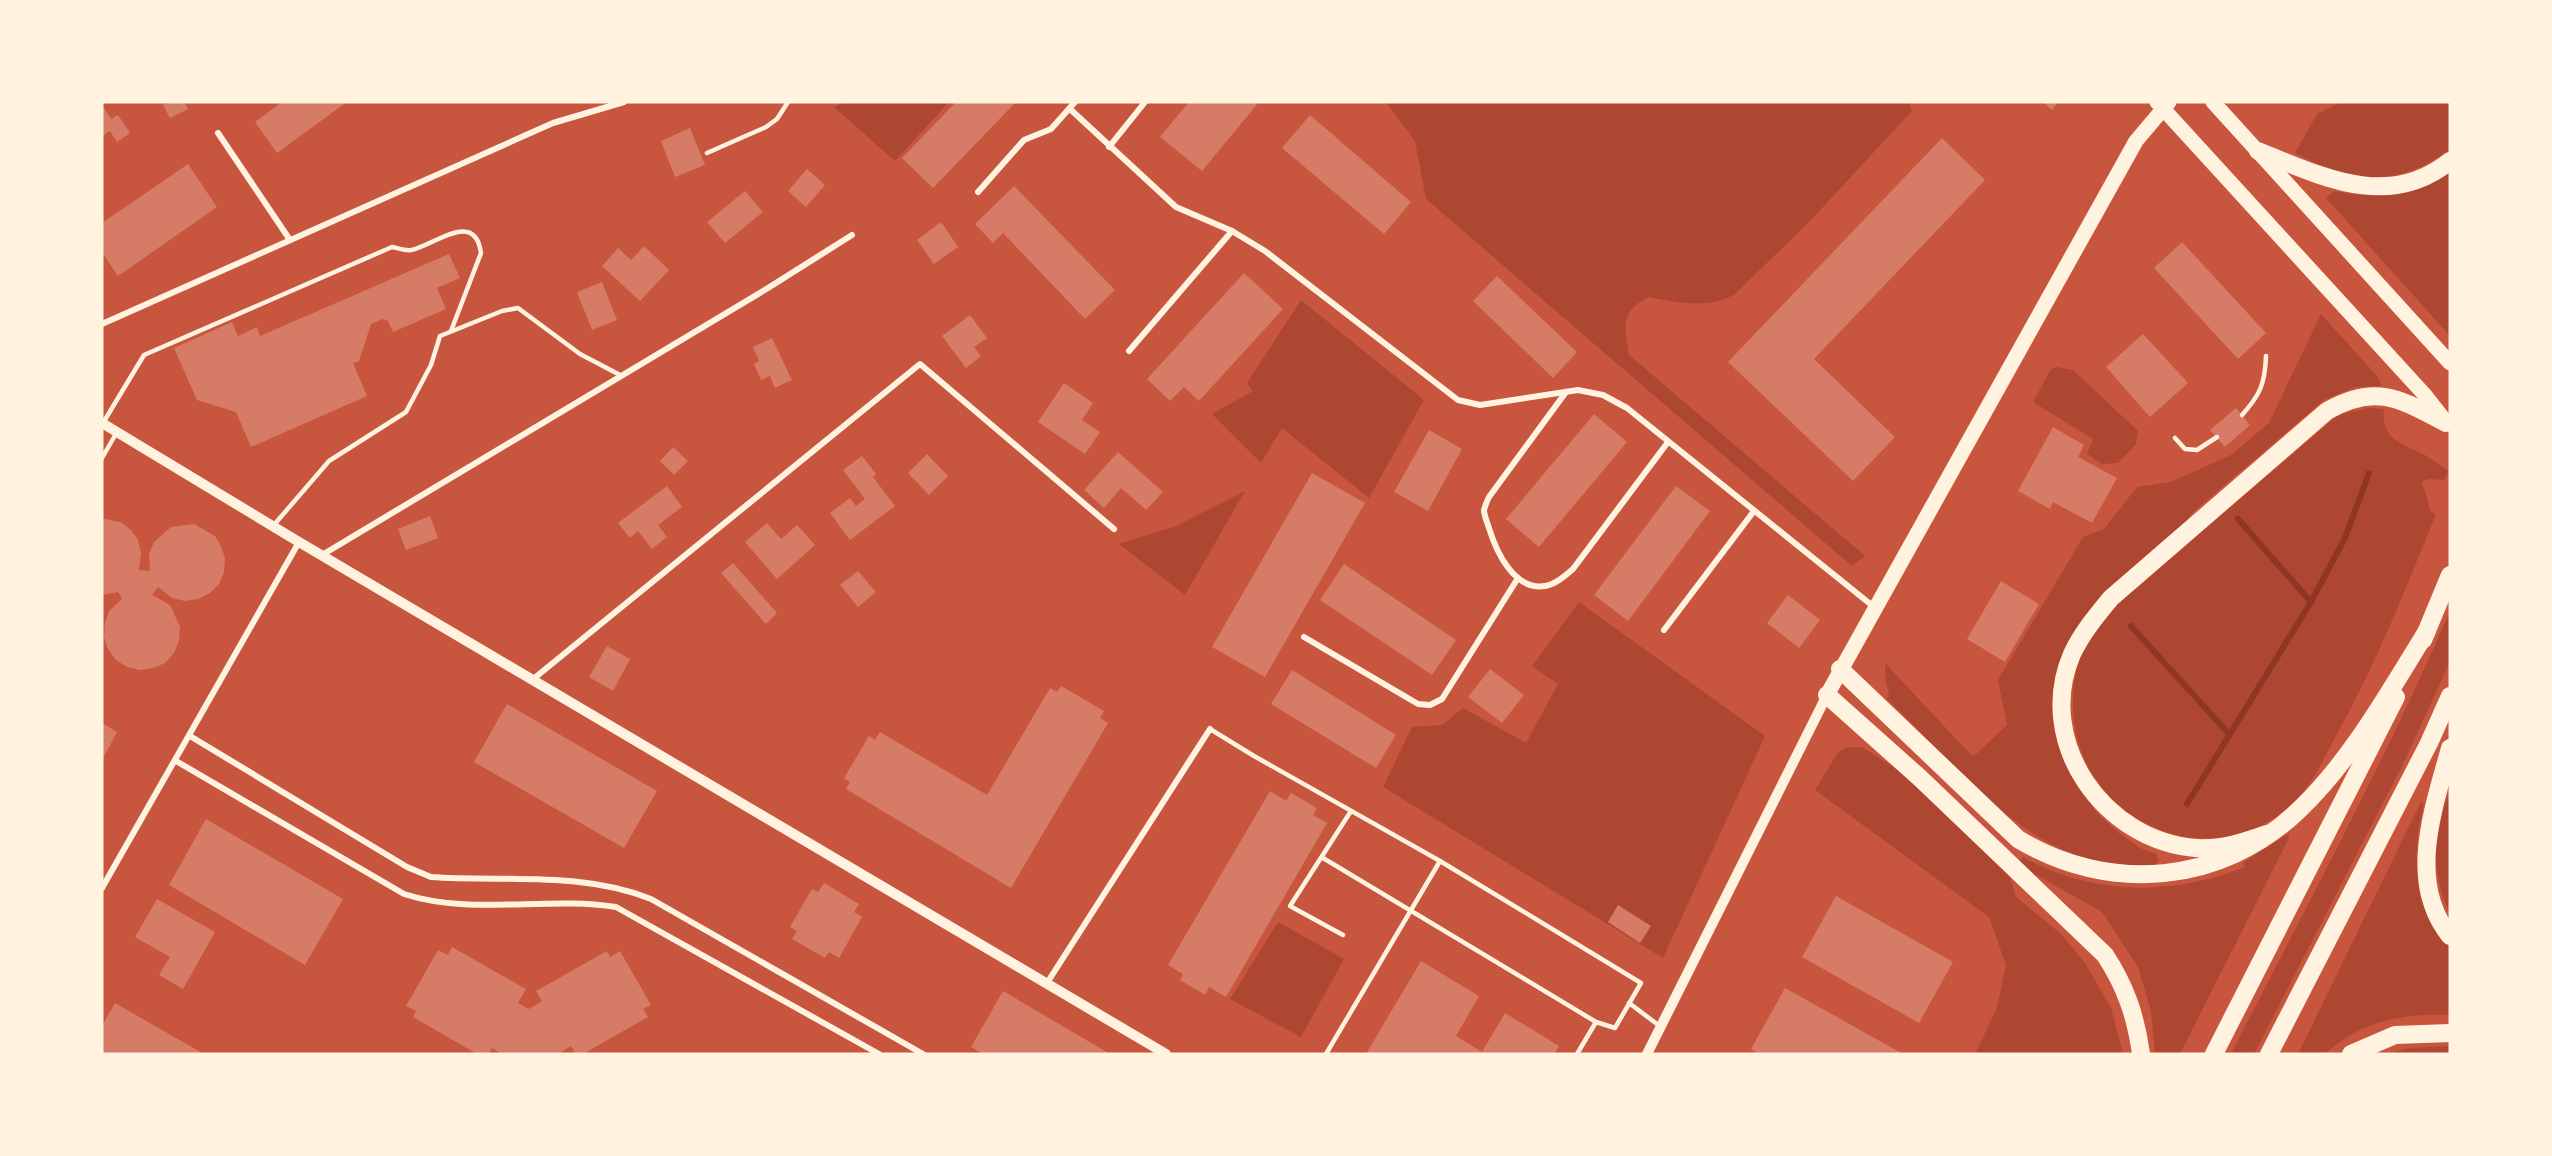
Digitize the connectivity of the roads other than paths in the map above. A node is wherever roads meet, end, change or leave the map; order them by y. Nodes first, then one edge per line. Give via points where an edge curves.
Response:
1 (624, 102) edge
2 (788, 102) edge
3 (1075, 102) edge
4 (1145, 102) edge
5 (2213, 102) edge
6 (2163, 104) edge
7 (1070, 109) junction
8 (218, 133) dead end
9 (1109, 147) junction
10 (2258, 151) junction
11 (707, 153) dead end
12 (2450, 161) edge
13 (978, 192) dead end
14 (1232, 231) junction
15 (852, 235) dead end
16 (290, 240) junction
17 (102, 324) edge
18 (451, 331) junction
19 (1129, 351) dead end
20 (2266, 356) dead end
21 (2450, 363) edge
22 (622, 376) junction
23 (1566, 392) junction
24 (2242, 415) dead end
25 (102, 423) edge
26 (2448, 425) edge
27 (117, 432) junction
28 (2217, 437) dead end
29 (2175, 438) dead end
30 (1668, 442) junction
31 (102, 458) edge
32 (1754, 511) junction
33 (273, 526) junction
34 (1114, 529) dead end
35 (299, 542) junction
36 (322, 555) junction
37 (2450, 575) edge
38 (1518, 578) junction
39 (1874, 607) junction
40 (1664, 630) dead end
41 (2427, 631) junction
42 (1304, 637) dead end
43 (1840, 669) junction
44 (532, 680) junction
45 (1827, 695) junction
46 (2450, 696) edge
47 (1210, 729) joint
48 (190, 736) junction
49 (2450, 748) edge
50 (176, 760) junction
51 (1351, 811) junction
52 (2267, 834) junction
53 (1323, 858) junction
54 (1440, 861) junction
55 (102, 888) edge
56 (1410, 911) junction
57 (1343, 935) dead end
58 (2450, 936) edge
59 (1047, 984) junction
60 (1629, 1003) junction
61 (1596, 1022) junction
62 (1661, 1027) junction
63 (2450, 1033) edge
64 (879, 1054) edge
65 (923, 1054) edge
66 (1166, 1054) edge
67 (1326, 1054) edge
68 (1577, 1054) edge
69 (1647, 1054) edge
70 (2141, 1054) edge
71 (2214, 1054) edge
72 (2269, 1054) edge
73 (2351, 1054) edge

1 - 16 street via 554,123
2 - 11 lane via 766,127
3 - 7 street
4 - 9 street
5 - 10 main road
6 - 26 main road
6 - 39 main road via 2136,141
7 - 9 street
7 - 13 street via 1051,129 1024,140
8 - 16 street
9 - 14 street via 1176,207
10 - 12 highway via 2340,183 2362,186 2401,184
10 - 21 main road
14 - 19 street
14 - 23 street via 1265,250 1458,400 1480,405
15 - 22 street
16 - 17 street
18 - 22 lane via 518,308 580,354
18 - 25 lane via 481,253 479,241 470,232 460,231 409,251 392,247 144,356
18 - 33 lane via 440,336 431,365 406,412 329,461
20 - 24 lane via 2258,396
22 - 36 street
23 - 30 street via 1603,395 1628,408
23 - 38 street via 1489,497 1484,511 1494,546
25 - 27 street
26 - 52 highway via 2408,403 2367,395 2349,399 2328,411 2111,598 2086,629 2072,656 2064,687 2063,717 2070,752 2083,780 2102,806 2126,824 2171,844 2217,848
27 - 31 lane
27 - 33 street
28 - 29 lane via 2197,450 2185,449
30 - 32 street
30 - 38 street via 1562,579 1546,586
32 - 39 street
32 - 40 street
33 - 35 street
34 - 44 street via 920,364
35 - 36 street
35 - 48 street
36 - 44 street
37 - 41 highway
38 - 42 street via 1442,699 1430,705 1418,704
39 - 43 main road
41 - 52 highway via 2324,783
41 - 71 highway
43 - 45 main road
43 - 52 highway via 1999,824 2038,851 2062,861 2103,873 2156,875 2206,864
44 - 59 street
45 - 62 street
45 - 70 highway via 1920,778 2105,956 2121,979 2132,1007
46 - 72 highway
47 - 51 lane
47 - 59 street
48 - 50 street
48 - 65 street via 407,867 431,877 590,882 624,888 651,899
49 - 58 highway via 2427,844 2427,876 2434,907
50 - 55 street
50 - 64 street via 404,894 453,904 587,903 616,907
51 - 53 lane
51 - 54 lane
53 - 56 lane
53 - 57 lane via 1290,906
54 - 56 lane
54 - 60 lane via 1641,983
56 - 61 lane
56 - 67 lane
59 - 66 street
60 - 61 lane via 1615,1028
60 - 62 lane
61 - 68 lane
62 - 69 street
63 - 73 highway via 2395,1035

